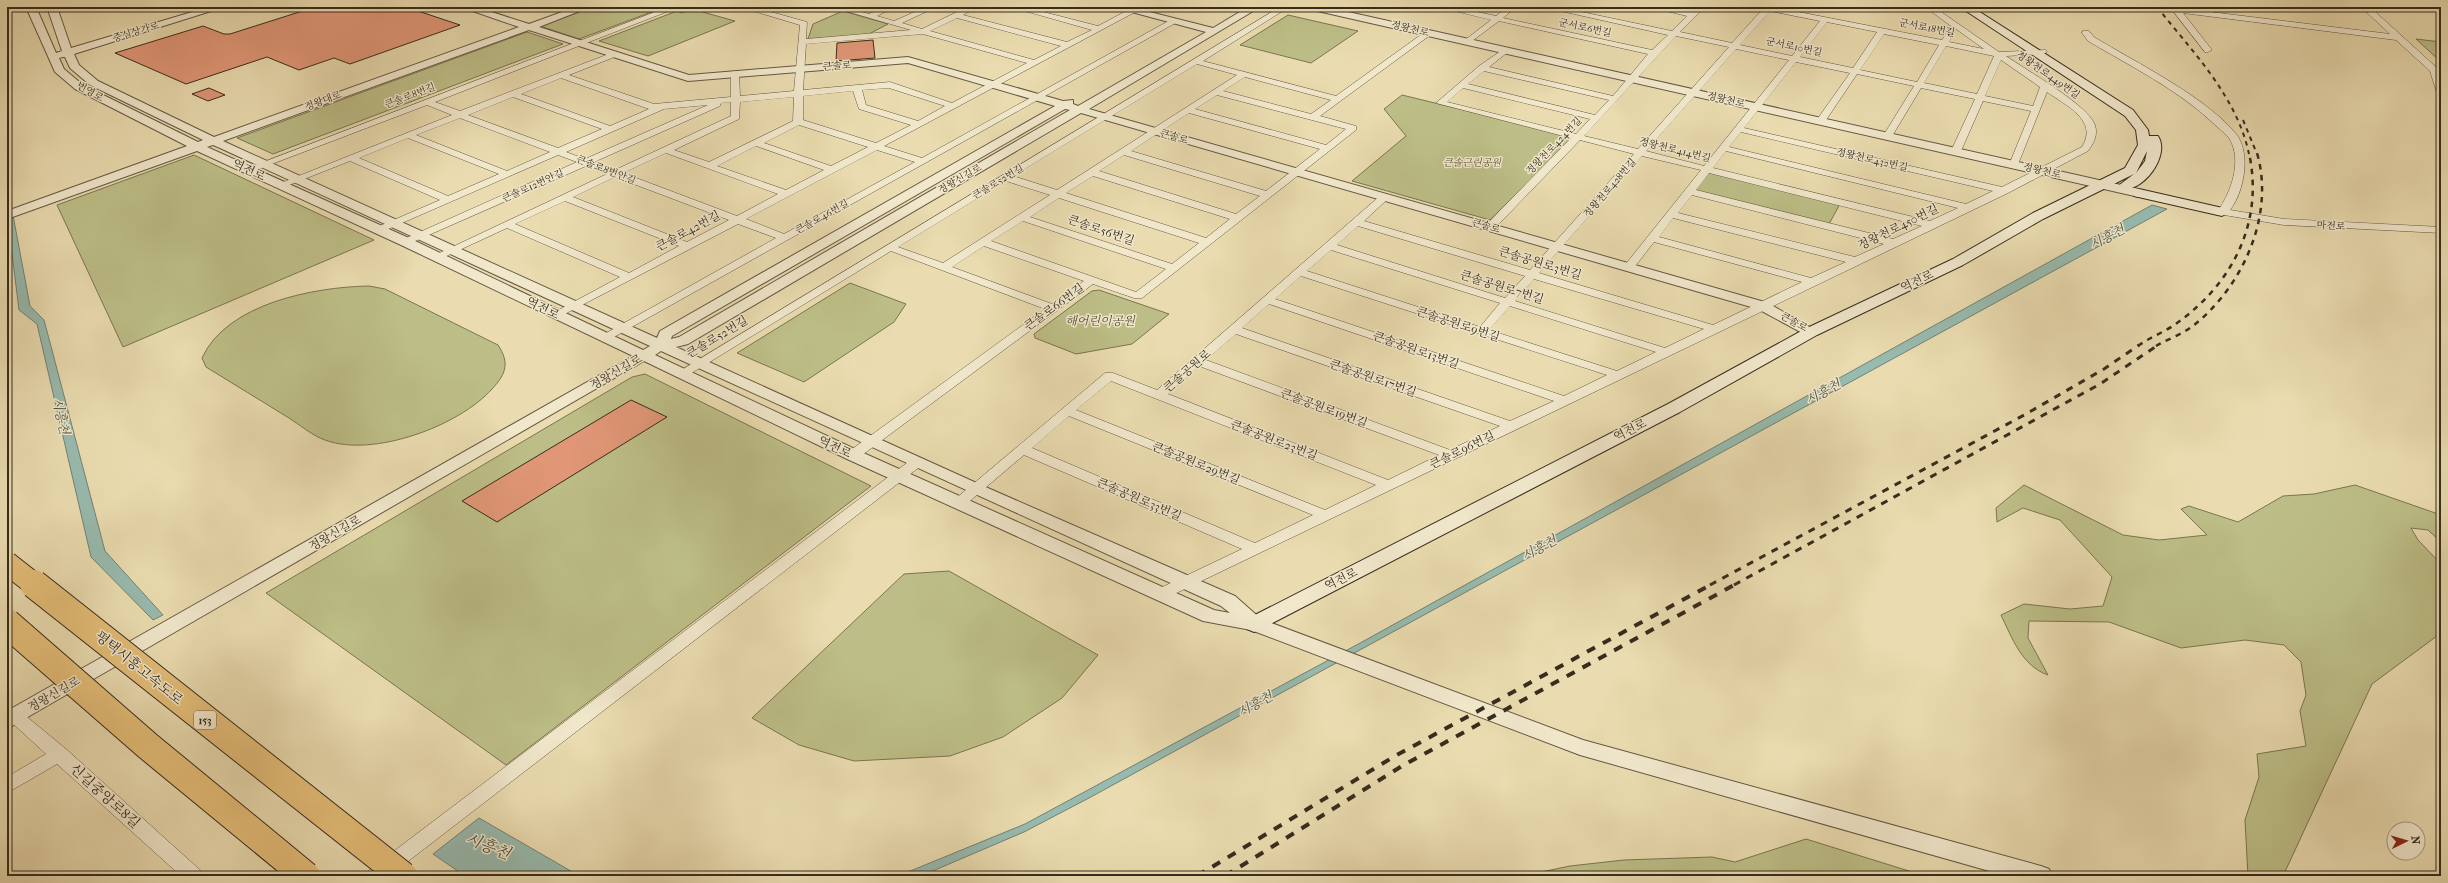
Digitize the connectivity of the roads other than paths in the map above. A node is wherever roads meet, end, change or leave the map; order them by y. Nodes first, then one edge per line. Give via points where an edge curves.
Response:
1 (31, 7) edge
2 (52, 7) edge
3 (219, 7) edge
4 (466, 7) edge
5 (562, 7) edge
6 (586, 7) edge
7 (675, 7) edge
8 (744, 7) edge
9 (836, 7) edge
10 (890, 7) edge
11 (932, 7) edge
12 (972, 7) edge
13 (1015, 7) edge
14 (1118, 7) edge
15 (1236, 7) edge
16 (1255, 7) edge
17 (1285, 7) edge
18 (1313, 7) edge
19 (1353, 7) edge
20 (1442, 7) edge
21 (1512, 7) edge
22 (1547, 7) edge
23 (1654, 7) edge
24 (1701, 7) edge
25 (1766, 7) edge
26 (1929, 7) edge
27 (1965, 7) edge
28 (1972, 7) edge
29 (2366, 7) edge
30 (2175, 8) edge
31 (1133, 11) junction
32 (1343, 14) junction
33 (956, 15) junction
34 (1693, 15) junction
35 (870, 16) junction
36 (1497, 19) junction
37 (1825, 20) junction
38 (1175, 21) junction
39 (516, 23) junction
40 (896, 23) junction
41 (1955, 25) junction
42 (530, 27) junction
43 (1201, 27) junction
44 (1099, 29) junction
45 (1215, 31) junction
46 (1882, 31) junction
47 (921, 32) junction
48 (1429, 33) junction
49 (2086, 33) dead end
50 (1673, 34) junction
51 (2400, 38) junction
52 (803, 42) junction
53 (1468, 42) junction
54 (580, 43) junction
55 (1943, 43) junction
56 (1068, 45) junction
57 (1735, 46) junction
58 (1505, 50) junction
59 (2208, 50) dead end
60 (68, 52) junction
61 (2039, 52) junction
62 (1654, 53) junction
63 (614, 54) junction
64 (1999, 54) junction
65 (54, 57) junction
66 (1794, 59) junction
67 (1198, 62) junction
68 (1035, 63) junction
69 (1482, 68) junction
70 (799, 69) junction
71 (1855, 71) junction
72 (735, 74) junction
73 (1244, 74) junction
74 (562, 75) junction
75 (1631, 78) junction
76 (993, 85) junction
77 (1461, 85) junction
78 (1918, 85) junction
79 (2045, 86) junction
80 (857, 88) junction
81 (1216, 92) junction
82 (1694, 92) junction
83 (800, 93) junction
84 (2441, 93) edge
85 (513, 94) junction
86 (1038, 98) junction
87 (1980, 98) junction
88 (731, 99) junction
89 (1338, 99) junction
90 (1615, 99) junction
91 (427, 102) junction
92 (1064, 105) junction
93 (664, 106) junction
94 (953, 106) junction
95 (1756, 107) junction
96 (1078, 109) junction
97 (2036, 109) junction
98 (1188, 110) junction
99 (461, 115) junction
100 (1107, 117) junction
101 (1313, 117) junction
102 (1597, 118) junction
103 (1822, 121) junction
104 (798, 122) junction
105 (918, 124) junction
106 (1739, 128) junction
107 (610, 129) junction
108 (1155, 131) junction
109 (408, 135) junction
110 (1888, 136) junction
111 (1578, 137) junction
112 (200, 141) junction
113 (756, 143) junction
114 (876, 147) junction
115 (1328, 148) junction
116 (1723, 148) junction
117 (666, 150) junction
118 (1956, 151) junction
119 (558, 152) junction
120 (1123, 152) junction
121 (1641, 152) junction
122 (351, 158) junction
123 (922, 161) junction
124 (586, 162) junction
125 (263, 164) junction
126 (2014, 165) junction
127 (709, 166) junction
128 (1707, 169) junction
129 (248, 170) junction
130 (832, 170) junction
131 (2044, 171) junction
132 (1091, 172) junction
133 (1297, 172) junction
134 (615, 173) junction
135 (506, 174) junction
136 (1005, 177) junction
137 (297, 179) junction
138 (2102, 184) junction
139 (282, 185) junction
140 (2120, 188) junction
141 (60, 191) junction
142 (1689, 191) junction
143 (2004, 191) junction
144 (2138, 193) joint
145 (786, 194) junction
146 (1058, 194) junction
147 (1268, 195) junction
148 (564, 197) junction
149 (1385, 197) junction
150 (449, 200) junction
151 (7, 204) edge
152 (1968, 208) junction
153 (2222, 212) junction
154 (1671, 214) junction
155 (7, 215) edge
156 (1022, 217) junction
157 (1238, 218) junction
158 (737, 220) junction
159 (1357, 222) junction
160 (394, 224) junction
161 (506, 224) junction
162 (1932, 225) junction
163 (1490, 227) junction
164 (379, 230) junction
165 (2441, 230) edge
166 (2004, 235) junction
167 (421, 236) junction
168 (785, 238) junction
169 (1652, 238) junction
170 (406, 242) junction
171 (983, 242) junction
172 (1207, 242) junction
173 (1894, 243) junction
174 (687, 246) junction
175 (1329, 246) junction
176 (1557, 247) junction
177 (889, 248) junction
178 (451, 249) junction
179 (436, 257) junction
180 (1856, 261) junction
181 (1629, 267) junction
182 (943, 268) junction
183 (1173, 268) junction
184 (1299, 272) junction
185 (1533, 274) junction
186 (629, 277) junction
187 (1092, 280) junction
188 (1813, 282) junction
189 (1268, 300) junction
190 (1508, 302) junction
191 (575, 305) junction
192 (1763, 306) junction
193 (1053, 308) junction
194 (557, 315) junction
195 (624, 327) junction
196 (1234, 329) junction
197 (1715, 329) junction
198 (1482, 331) junction
199 (1811, 332) junction
200 (605, 338) junction
201 (662, 345) junction
202 (1667, 352) junction
203 (643, 356) junction
204 (1197, 361) junction
205 (700, 362) junction
206 (681, 374) junction
207 (1618, 375) junction
208 (1159, 395) junction
209 (1565, 400) junction
210 (1067, 411) junction
211 (1511, 426) junction
212 (872, 442) junction
213 (1022, 449) junction
214 (853, 455) junction
215 (1451, 455) junction
216 (917, 462) junction
217 (899, 475) junction
218 (1388, 485) junction
219 (975, 489) junction
220 (959, 503) junction
221 (1326, 515) junction
222 (1255, 549) junction
223 (7, 563) edge
224 (1184, 583) junction
225 (1161, 594) junction
226 (7, 623) edge
227 (1254, 624) junction
228 (11, 718) edge
229 (60, 754) junction
230 (7, 786) edge
231 (194, 876) edge
232 (306, 876) edge
233 (375, 876) edge
234 (403, 876) edge
235 (2041, 876) edge

1 - 65 street, 번영로
2 - 60 street, 번영로
3 - 60 street, 중심상가로
4 - 39 street, 큰솔로
5 - 39 street, 정왕대로
6 - 42 street, 정왕대로
7 - 54 street, 큰솔로8번길
8 - 52 street via 804,24
9 - 35 street
10 - 35 street
11 - 40 street
12 - 33 street
13 - 44 street
14 - 31 street
15 - 43 street, 정왕신길로
16 - 45 street, 정왕신길로
17 - 67 street, 큰솔로52번길
18 - 32 street, 정왕천로
19 - 32 street
20 - 36 street, 군서로6번길
21 - 36 street
22 - 50 street, 군서로10번길
23 - 34 street
24 - 34 street, 정왕천로424번길
25 - 37 street, 군서로18번길
25 - 57 street, 정왕천로428번길
26 - 41 street, 정왕천로449번길
27 - 61 main road, 역전로
28 - 61 main road, 역전로
29 - 51 street
30 - 51 street
30 - 59 street
31 - 38 street
31 - 44 street, 큰솔로42번길
32 - 48 street, 정왕천로
33 - 47 street
33 - 56 street
34 - 50 street, 정왕천로424번길
35 - 40 street
36 - 53 street
36 - 62 street, 군서로6번길
37 - 46 street, 군서로18번길
37 - 66 street
38 - 43 street
38 - 86 street, 큰솔로46번길
39 - 42 street, 큰솔로
39 - 112 street, 정왕대로
40 - 47 street
41 - 55 street
41 - 64 street, 정왕천로449번길
42 - 54 street, 큰솔로
42 - 112 street, 정왕대로
43 - 45 street
43 - 92 street, 정왕신길로
44 - 56 street, 큰솔로42번길
45 - 96 street, 정왕신길로
46 - 55 street, 군서로18번길
46 - 71 street
47 - 52 street
47 - 68 street
48 - 53 street, 정왕천로
48 - 89 street
49 - 153 street via 2091,39 2199,105 2233,137 2241,159 2233,195 2227,208
50 - 57 street, 군서로10번길
50 - 62 street, 정왕천로424번길
51 - 84 street via 2434,70
52 - 70 street
53 - 58 street, 정왕천로
54 - 63 street, 큰솔로
54 - 91 street, 큰솔로8번길
55 - 64 street, 군서로18번길
55 - 78 street
56 - 68 street, 큰솔로42번길
57 - 66 street, 군서로10번길
57 - 82 street, 정왕천로428번길
58 - 69 street, 정왕천로414번길
58 - 75 street, 정왕천로
60 - 65 street, 중심상가로
60 - 112 street, 번영로 via 74,66 94,83
61 - 64 street, 군서로18번길
61 - 138 main road, 역전로 via 2129,113 2142,130 2144,145 2130,171
61 - 140 main road, 역전로 via 2132,110 2148,129 2155,151 2147,169 2135,181
62 - 75 street, 정왕천로424번길
63 - 72 street, 큰솔로 via 688,78
63 - 74 street
64 - 79 street, 정왕천로449번길
64 - 87 street
65 - 112 street, 번영로 via 59,70 79,88
66 - 71 street, 군서로10번길
66 - 95 street
67 - 73 street
67 - 100 street, 큰솔로52번길
68 - 76 street, 큰솔로42번길
69 - 77 street, 정왕천로414번길
69 - 90 street
70 - 72 street, 큰솔로
70 - 76 street, 큰솔로 via 908,60
70 - 83 street
71 - 78 street, 군서로10번길
71 - 103 street
72 - 88 street
73 - 81 street, 큰솔로
73 - 89 street
74 - 85 street
74 - 93 street, 큰솔로12번안길 via 653,107
75 - 82 street, 정왕천로
75 - 90 street, 정왕천로424번길
76 - 86 street, 큰솔로
76 - 94 street, 큰솔로42번길
77 - 102 street
77 - 111 street, 정왕천로414번길 via 1440,103
78 - 87 street, 군서로10번길
78 - 110 street
79 - 97 street
79 - 131 street, 정왕천로449번길 via 2087,118 2092,137 2080,153
80 - 83 street, 큰솔로12번안길
80 - 94 street, 큰솔로12번안길 via 890,85
80 - 105 street via 862,107
81 - 98 street, 큰솔로
81 - 101 street
82 - 95 street, 정왕천로
82 - 121 street, 정왕천로428번길
83 - 88 street, 큰솔로12번안길
83 - 104 street
85 - 99 street
85 - 107 street
86 - 92 street, 큰솔로
86 - 123 street, 큰솔로46번길
87 - 97 street, 군서로10번길
87 - 118 street
88 - 93 street, 큰솔로12번안길
88 - 117 street via 736,117
88 - 124 street, 큰솔로12번안길
89 - 101 street
90 - 102 street, 정왕천로424번길
91 - 99 street, 큰솔로8번안길
91 - 125 street, 큰솔로8번길
92 - 96 street, 큰솔로
92 - 201 street, 정왕신길로 via 665,334
93 - 107 street, 큰솔로12번안길
94 - 105 street, 큰솔로42번길
95 - 103 street, 정왕천로
95 - 106 street
96 - 100 street, 큰솔로
96 - 201 street, 정왕신길로 via 683,341
97 - 126 street
98 - 108 street, 큰솔로
98 - 115 street
99 - 109 street
99 - 119 street, 큰솔로8번안길
100 - 108 street, 큰솔로
100 - 136 street, 큰솔로52번길
101 - 115 street, 큰솔로66번길 via 1354,128
102 - 111 street, 정왕천로424번길
103 - 110 street, 정왕천로
104 - 113 street
104 - 114 street
105 - 114 street, 큰솔로42번길
106 - 116 street
106 - 143 street, 정왕천로432번길
107 - 119 street, 큰솔로12번안길
108 - 120 street
108 - 133 street, 큰솔로
109 - 122 street
109 - 135 street
110 - 118 street, 정왕천로
111 - 121 street, 정왕천로414번길
111 - 163 street, 정왕천로424번길
112 - 125 street, 역전로
112 - 129 street, 역전로
112 - 141 street, 정왕대로
113 - 127 street
113 - 130 street
114 - 123 street
114 - 130 street, 큰솔로42번길
115 - 133 street, 큰솔로66번길
116 - 128 street
116 - 152 street, 정왕천로432번길
117 - 127 street
117 - 134 street
118 - 126 street, 정왕천로
119 - 124 street, 큰솔로8번안길
119 - 135 street, 큰솔로12번안길
120 - 132 street
120 - 147 street
121 - 128 street, 정왕천로414번길
121 - 176 street, 정왕천로428번길
122 - 137 street
122 - 150 street
123 - 168 street, 큰솔로46번길
124 - 134 street, 큰솔로8번안길
124 - 167 street, 큰솔로12번안길
125 - 129 street, 큰솔로8번길
125 - 137 street, 역전로
126 - 131 street, 정왕천로
127 - 145 street
128 - 142 street
128 - 162 street, 정왕천로414번길
129 - 139 street, 역전로
130 - 145 street, 큰솔로42번길
131 - 138 street, 정왕천로
131 - 143 street, 정왕천로450번길
132 - 146 street
132 - 157 street
133 - 147 street, 큰솔로66번길
133 - 149 street, 큰솔로
134 - 148 street
134 - 158 street, 큰솔로8번안길
135 - 150 street, 큰솔로12번안길
136 - 146 street, 큰솔로56번길
136 - 177 street, 큰솔로52번길
137 - 139 street
137 - 160 street, 역전로
138 - 140 street, 정왕천로
138 - 166 main road, 역전로
139 - 164 street, 역전로
140 - 144 street, 정왕천로
140 - 166 main road, 역전로 via 2073,211
141 - 151 street
141 - 155 street
142 - 154 street
142 - 173 street
143 - 152 street, 정왕천로450번길
144 - 153 main road
145 - 158 street, 큰솔로42번길
146 - 156 street
146 - 172 street, 큰솔로56번길
147 - 157 street, 큰솔로66번길
148 - 161 street
148 - 174 street
149 - 159 street, 큰솔공원로
149 - 163 street, 큰솔로
150 - 160 street, 큰솔로12번안길
152 - 162 street, 정왕천로450번길
153 - 165 street, 마전로 via 2284,222 2344,227
154 - 169 street
154 - 180 street
156 - 171 street
156 - 183 street, 큰솔로56번길
157 - 172 street, 큰솔로66번길
158 - 168 street, 큰솔로8번안길
158 - 174 street, 큰솔로42번길
159 - 175 street, 큰솔공원로
159 - 185 street, 큰솔공원로3번길
160 - 164 street, 큰솔로12번안길
160 - 167 street, 역전로
161 - 178 street
161 - 186 street
162 - 173 street, 정왕천로450번길
163 - 176 street, 큰솔로
164 - 170 street, 역전로
166 - 199 main road, 역전로 via 1958,262
167 - 170 street, 큰솔로12번안길
167 - 178 street, 역전로
168 - 195 street, 큰솔로46번길
169 - 181 street
169 - 188 street
170 - 179 street, 역전로
171 - 182 street
171 - 187 street
172 - 183 street, 큰솔로66번길
173 - 180 street, 정왕천로450번길
174 - 186 street, 큰솔로42번길
175 - 184 street, 큰솔공원로
175 - 190 street, 큰솔공원로7번길
176 - 181 street, 큰솔로
176 - 185 street, 정왕천로428번길
177 - 182 street
177 - 205 street, 큰솔로52번길
178 - 179 street
178 - 191 street, 역전로
179 - 194 street, 역전로
180 - 188 street, 정왕천로450번길
181 - 192 street, 큰솔로
182 - 193 street
183 - 187 street, 큰솔로66번길 via 1138,296
184 - 189 street, 큰솔공원로
184 - 198 street, 큰솔공원로9번길
185 - 190 street, 정왕천로428번길
185 - 197 street, 큰솔공원로3번길
186 - 191 street, 큰솔로42번길
187 - 193 street, 큰솔로66번길
188 - 192 street, 정왕천로450번길
189 - 196 street, 큰솔공원로
189 - 209 street, 큰솔공원로13번길
190 - 198 street, 정왕천로428번길
190 - 202 street, 큰솔공원로7번길
191 - 194 street, 큰솔로42번길
191 - 195 street, 역전로
192 - 197 street, 큰솔로96번길
192 - 199 street, 큰솔로
193 - 212 street, 큰솔로66번길
194 - 200 street, 역전로
195 - 200 street, 큰솔로46번길
195 - 201 street, 역전로
196 - 204 street, 큰솔공원로
196 - 211 street, 큰솔공원로17번길
197 - 202 street, 큰솔로96번길
198 - 207 street, 큰솔공원로9번길
199 - 227 main road, 역전로 via 1674,408
200 - 203 street, 역전로
201 - 203 street, 정왕신길로
201 - 205 street, 역전로
202 - 207 street, 큰솔로96번길
203 - 206 street, 역전로
203 - 228 street, 정왕신길로
204 - 208 street, 큰솔공원로
204 - 215 street, 큰솔공원로19번길
205 - 206 street, 큰솔로52번길
205 - 212 street, 역전로
206 - 214 street, 역전로
207 - 209 street, 큰솔로96번길
208 - 210 street, 큰솔공원로 via 1109,376
208 - 218 street, 큰솔공원로23번길
209 - 211 street, 큰솔로96번길
210 - 213 street, 큰솔공원로
210 - 221 street, 큰솔공원로29번길
211 - 215 street, 큰솔로96번길
212 - 214 street, 큰솔로66번길
212 - 216 street, 역전로
213 - 219 street, 큰솔공원로
213 - 222 street, 큰솔공원로33번길
214 - 217 street, 역전로
215 - 218 street, 큰솔로96번길
216 - 217 street
216 - 219 street, 역전로
217 - 220 street, 역전로
217 - 233 street
218 - 221 street, 큰솔로96번길
219 - 220 street, 큰솔공원로
219 - 224 street, 역전로
220 - 225 street, 역전로
221 - 222 street, 큰솔로96번길
222 - 224 street, 큰솔로96번길
223 - 234 highway, 평택시흥고속도로 / 153, bridge
224 - 225 street, 큰솔로96번길
224 - 227 street, 역전로 via 1228,601
225 - 227 street, 역전로 via 1210,616
226 - 232 highway, bridge via 148,746
227 - 235 street via 1580,747
228 - 229 street, 신길중앙로8길
229 - 230 street
229 - 231 street, 신길중앙로8길

